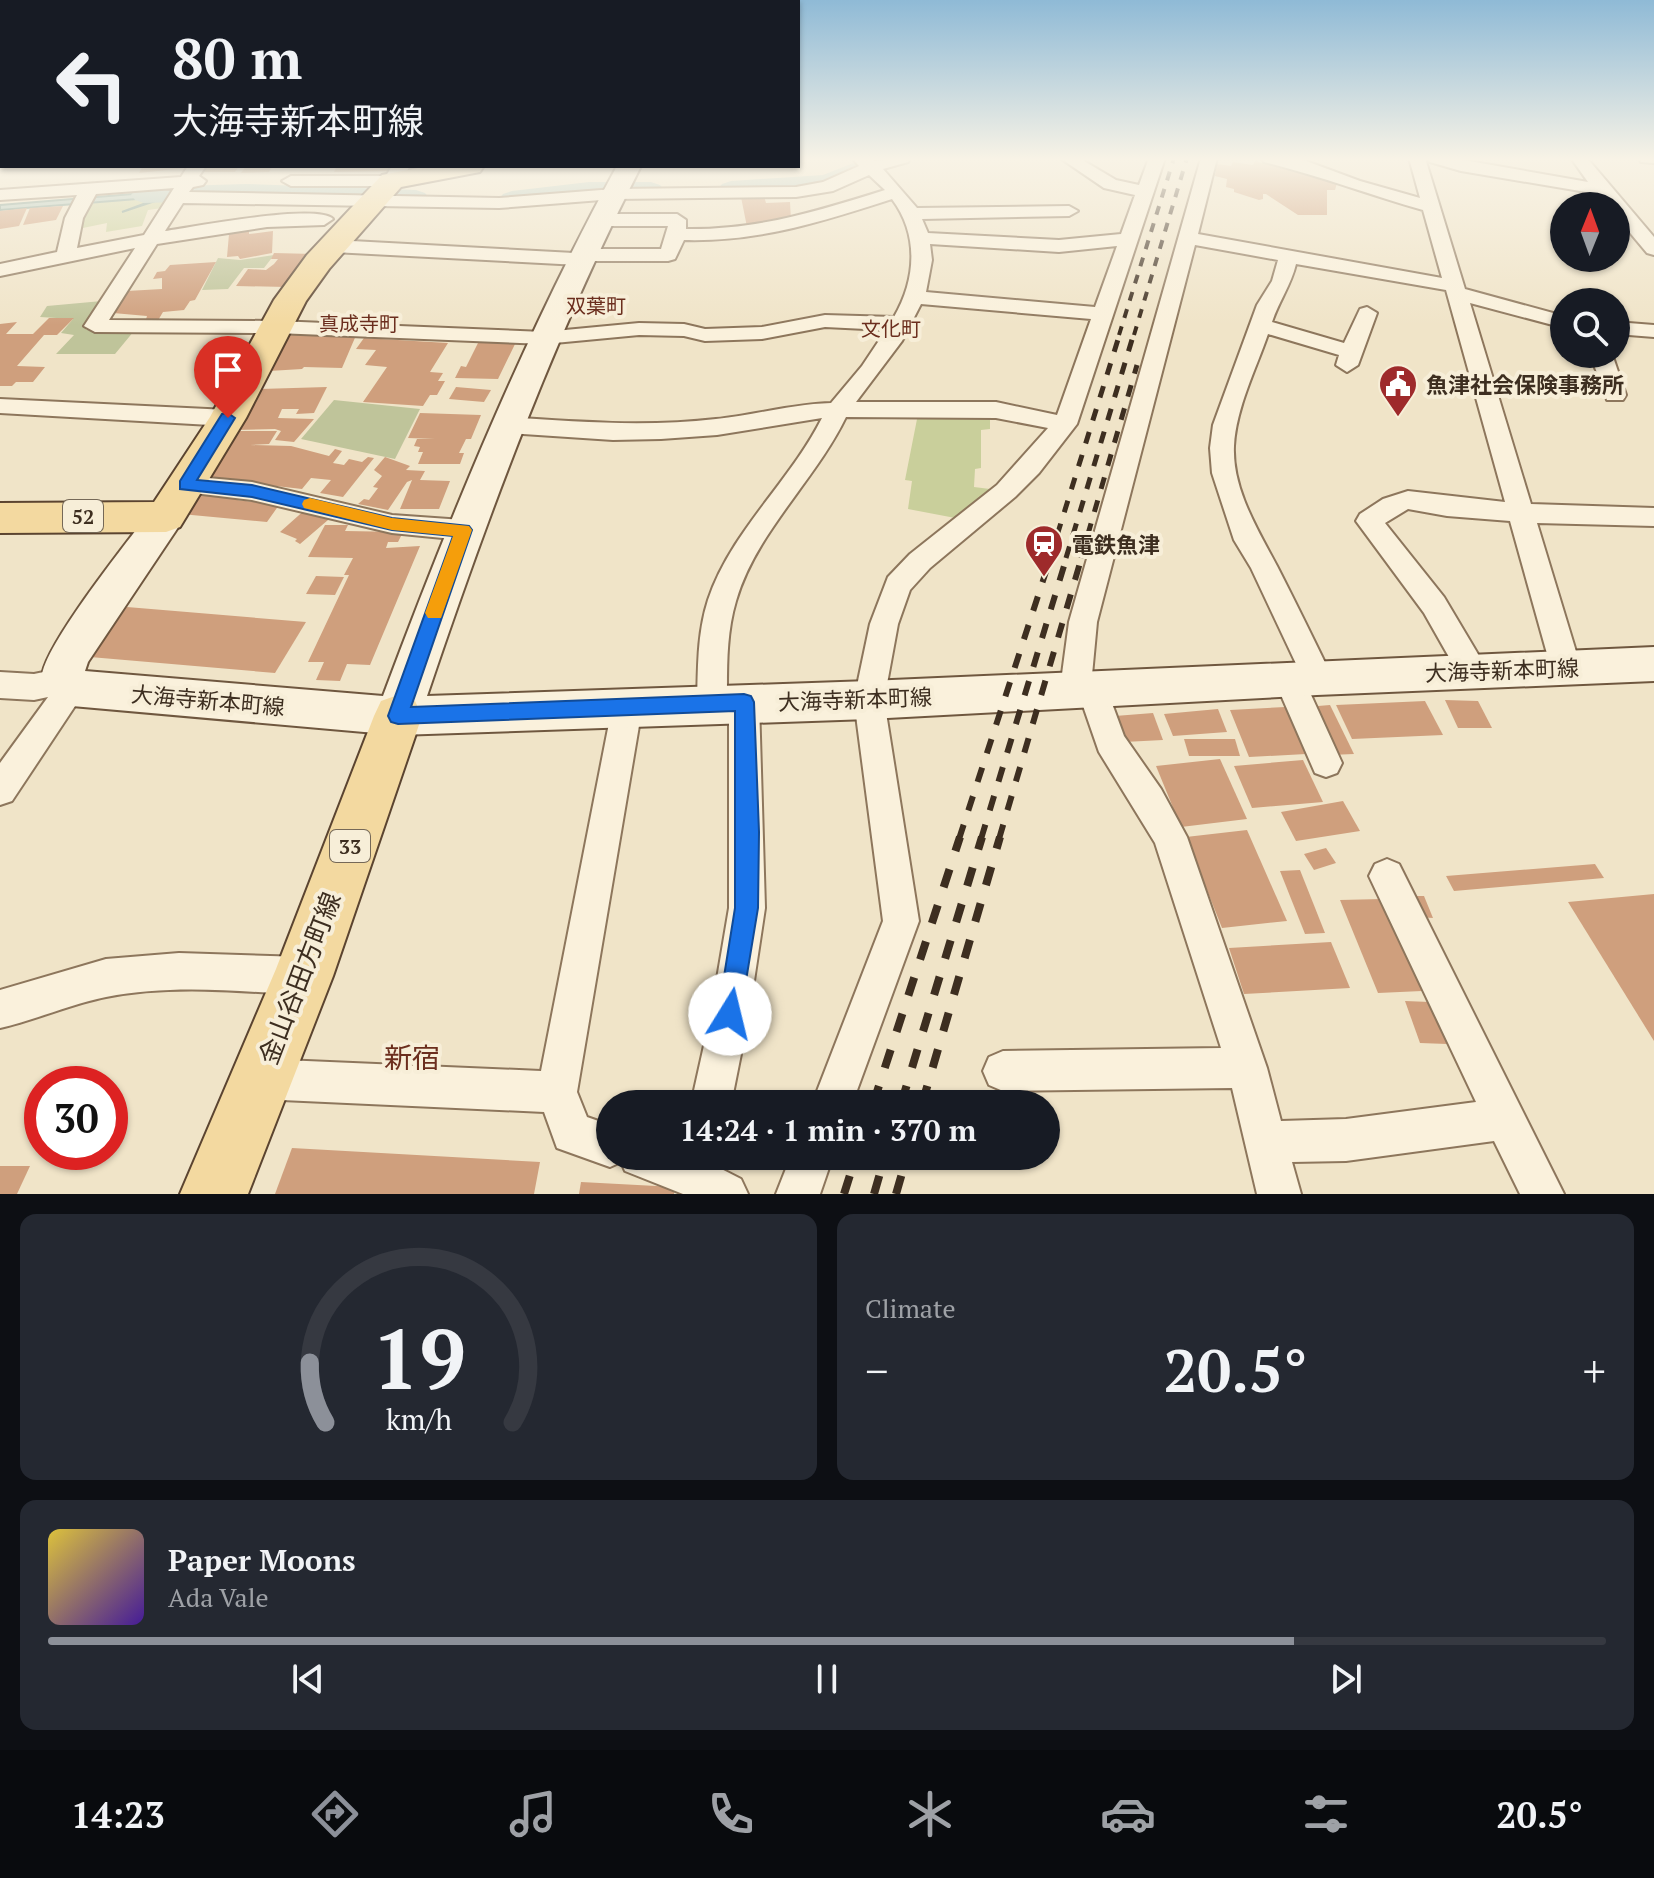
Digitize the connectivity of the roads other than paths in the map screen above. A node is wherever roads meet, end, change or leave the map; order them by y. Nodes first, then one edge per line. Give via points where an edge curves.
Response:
1 (78, 214) edge
2 (166, 214) edge
3 (312, 214) edge
4 (362, 214) edge
5 (604, 214) edge
6 (664, 214) edge
7 (828, 214) edge
8 (913, 214) joint
9 (928, 214) edge
10 (1137, 214) edge
11 (1193, 214) edge
12 (1432, 214) edge
13 (1624, 214) edge
14 (677, 234) junction
15 (922, 238) junction
16 (1186, 238) junction
17 (151, 239) junction
18 (1131, 239) junction
19 (333, 246) junction
20 (1654, 249) edge
21 (66, 255) junction
22 (1289, 255) junction
23 (581, 257) junction
24 (0, 270) edge
25 (1456, 290) junction
26 (916, 297) junction
27 (1367, 313) dead end
28 (1104, 314) junction
29 (1550, 318) edge
30 (899, 324) junction
31 (1260, 325) junction
32 (276, 327) junction
33 (1630, 329) edge
34 (1654, 331) edge
35 (544, 338) junction
36 (1606, 368) edge
37 (1615, 395) dead end
38 (0, 406) edge
39 (839, 408) junction
40 (228, 418) junction
41 (1065, 424) junction
42 (507, 425) junction
43 (176, 501) junction
44 (1522, 513) junction
45 (1654, 517) edge
46 (0, 518) edge
47 (463, 530) junction
48 (1654, 664) edge
49 (1566, 668) junction
50 (1473, 671) junction
51 (1303, 678) junction
52 (67, 684) junction
53 (0, 685) edge
54 (1083, 688) junction
55 (869, 700) junction
56 (728, 703) junction
57 (627, 708) junction
58 (398, 716) junction
59 (1326, 763) dead end
60 (0, 790) edge
61 (1387, 876) dead end
62 (303, 976) junction
63 (0, 1009) edge
64 (1247, 1068) junction
65 (1003, 1071) dead end
66 (260, 1079) junction
67 (714, 1090) edge
68 (837, 1090) edge
69 (557, 1092) junction
70 (1506, 1119) junction
71 (596, 1141) edge
72 (1267, 1142) junction
73 (807, 1170) edge
74 (214, 1194) edge
75 (798, 1194) edge
76 (1279, 1194) edge
77 (1542, 1194) edge

1 - 21 street
2 - 17 street
3 - 17 street
4 - 19 main road
5 - 23 main road
6 - 14 street via 677,220
7 - 14 street via 793,225
8 - 9 street
8 - 15 street
10 - 18 street
11 - 16 street
12 - 25 street
13 - 20 street
14 - 23 street via 668,255
15 - 18 street via 1059,246
15 - 26 street via 924,269
16 - 22 street
16 - 54 street via 1083,622
17 - 21 street
17 - 32 street via 95,326
18 - 28 street
19 - 23 street
19 - 32 main road via 302,281
21 - 24 street
22 - 25 street
22 - 31 street
23 - 35 main road
25 - 29 street
25 - 44 street
26 - 28 street
26 - 30 street
27 - 31 street via 1349,359
28 - 41 street
30 - 35 street via 825,321 762,333 639,329
30 - 39 street
31 - 51 street via 1225,425 1224,473
32 - 35 street
32 - 40 main road
33 - 34 street
35 - 42 main road
36 - 37 street
38 - 40 street
39 - 41 street via 990,410
39 - 42 street via 661,431
39 - 56 street via 821,444 735,569 713,628
40 - 43 main road
41 - 55 street via 1030,467 898,585 884,624
42 - 47 main road
43 - 46 main road, 52
43 - 47 street via 252,491 392,524
43 - 52 main road via 71,653 64,668
44 - 45 street
44 - 49 street
44 - 50 street via 1408,500 1369,521 1434,605
47 - 58 main road
48 - 49 main road, 大海寺新本町線
49 - 50 main road, 大海寺新本町線
50 - 51 main road, 大海寺新本町線
51 - 54 main road, 大海寺新本町線
51 - 59 street
52 - 53 street
52 - 58 main road, 大海寺新本町線
52 - 60 street
54 - 55 main road, 大海寺新本町線
54 - 64 street via 1170,837
55 - 56 main road, 大海寺新本町線
55 - 68 street via 901,921
56 - 57 main road, 大海寺新本町線
56 - 67 street via 748,832 747,908
57 - 58 main road, 大海寺新本町線
57 - 69 street
58 - 62 main road, 金山谷田方町線 / 33
61 - 70 street
62 - 63 street via 160,971 103,979
62 - 66 main road, 金山谷田方町線 / 33
64 - 65 street
64 - 72 street
66 - 69 street
66 - 74 main road, 金山谷田方町線 / 33
69 - 71 street via 572,1133
70 - 72 street via 1346,1140
70 - 77 street
72 - 76 street
73 - 75 street

